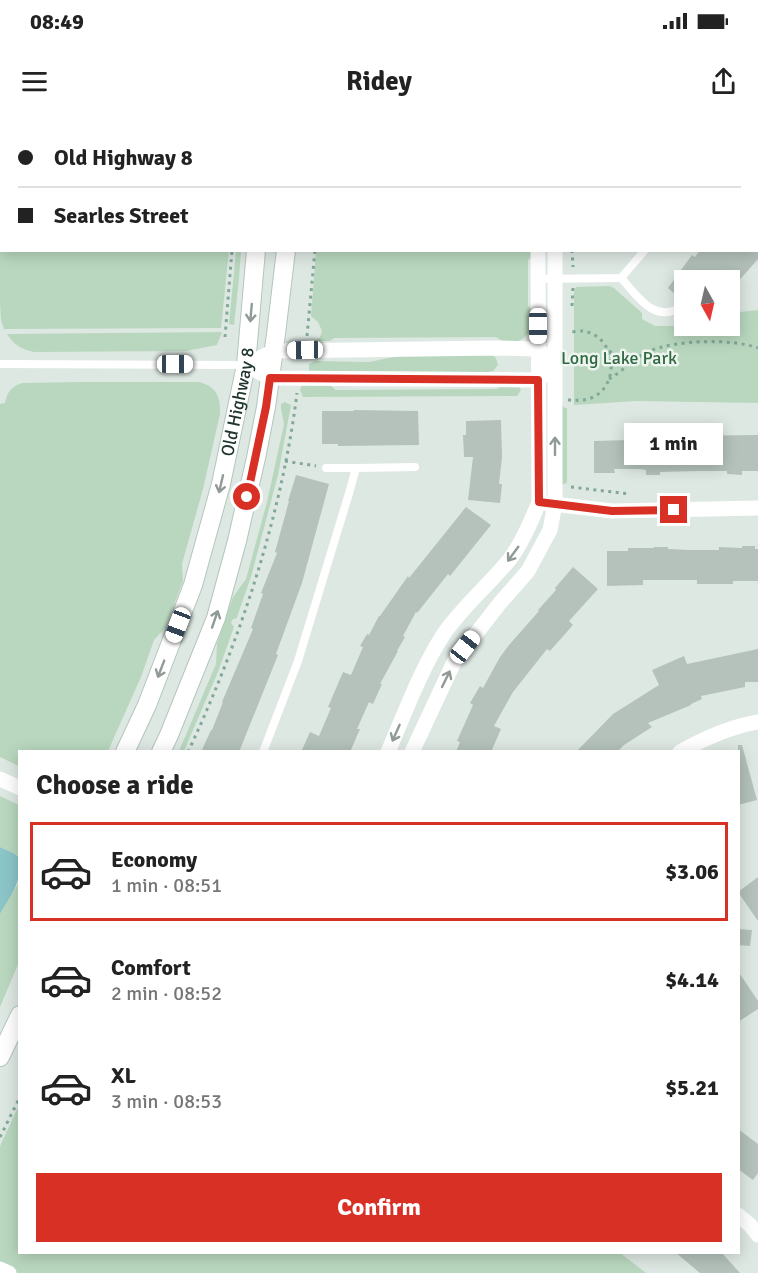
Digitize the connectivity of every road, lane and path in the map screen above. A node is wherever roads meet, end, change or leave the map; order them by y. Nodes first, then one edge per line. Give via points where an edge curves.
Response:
1 (232, 252) edge
2 (256, 252) edge
3 (286, 252) edge
4 (315, 252) edge
5 (538, 252) edge
6 (555, 252) edge
7 (643, 252) edge
8 (621, 278) junction
9 (538, 279) junction
10 (555, 279) junction
11 (674, 312) edge
12 (555, 332) junction
13 (225, 337) dead end
14 (306, 341) dead end
15 (758, 348) edge
16 (538, 349) junction
17 (608, 350) junction
18 (274, 351) junction
19 (632, 362) junction
20 (0, 364) edge
21 (246, 365) junction
22 (554, 366) junction
23 (270, 378) junction
24 (609, 379) junction
25 (538, 380) junction
26 (298, 387) dead end
27 (555, 401) junction
28 (285, 461) junction
29 (415, 467) dead end
30 (326, 468) joint
31 (356, 468) junction
32 (569, 487) dead end
33 (629, 494) dead end
34 (539, 502) junction
35 (555, 504) junction
36 (758, 508) edge
37 (410, 700) junction
38 (431, 710) junction
39 (758, 722) edge
40 (126, 750) edge
41 (162, 750) edge
42 (190, 750) edge
43 (264, 750) edge
44 (389, 750) edge
45 (413, 750) edge
46 (684, 750) edge
47 (0, 779) edge
48 (18, 787) edge
49 (18, 1019) edge
50 (0, 1057) edge
51 (18, 1101) edge
52 (0, 1137) edge
53 (740, 1217) edge
54 (758, 1234) edge
55 (0, 1269) edge
56 (9, 1273) edge

1 - 13 path
2 -> 21 street, Old Highway 8
3 - 18 street, Old Highway 8
4 - 14 path
5 - 9 street
6 - 10 street
7 - 8 lane
8 - 10 lane
8 - 11 lane via 651,310
9 - 10 lane
9 - 16 street
10 - 12 street
12 - 17 path via 591,334
12 - 22 street
15 - 19 path via 705,342 672,345 647,352
16 - 18 street
16 - 22 street
16 - 25 street
17 - 19 path
17 - 24 path
18 - 21 street
18 - 23 street, Old Highway 8
19 - 24 path
20 - 21 lane
21 - 23 street
21 -> 40 street, Old Highway 8 via 221,484 193,585
22 - 25 street
22 - 27 street
23 - 25 street
41 -> 23 street, Old Highway 8 via 216,618 256,458
24 - 27 path via 602,390 588,399
25 - 34 street
26 - 28 path
35 -> 27 street
28 - 30 path
28 - 42 path via 243,615
29 - 31 lane
30 - 31 lane
31 - 43 lane via 298,661
32 - 33 path
34 - 35 street
34 -> 37 street via 527,531 508,560 444,634
35 - 36 street via 612,511
38 -> 35 street via 454,662 528,570 550,530
37 - 38 street
37 -> 44 street
38 - 45 street
39 - 46 street via 707,737
47 - 48 street
49 - 50 street
51 - 52 path
53 - 54 street
55 - 56 street

